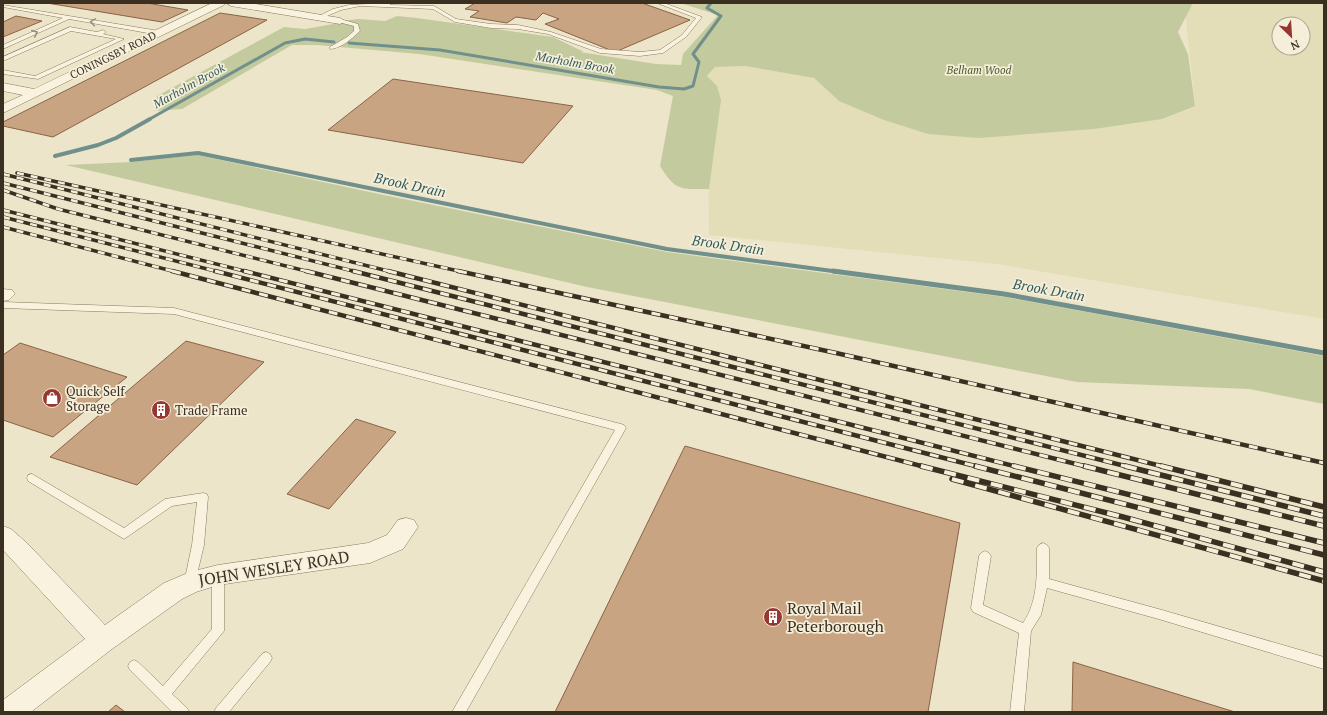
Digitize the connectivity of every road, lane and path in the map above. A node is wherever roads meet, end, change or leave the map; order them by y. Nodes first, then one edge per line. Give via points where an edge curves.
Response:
1 (220, 3) edge
2 (231, 3) edge
3 (391, 3) edge
4 (441, 3) edge
5 (659, 3) edge
6 (3, 6) edge
7 (384, 6) junction
8 (434, 8) junction
9 (320, 17) junction
10 (68, 18) junction
11 (340, 21) joint
12 (116, 26) junction
13 (159, 33) junction
14 (97, 34) junction
15 (3, 47) edge
16 (332, 48) dead end
17 (3, 59) edge
18 (3, 72) edge
19 (12, 73) junction
20 (3, 77) edge
21 (3, 86) edge
22 (34, 93) junction
23 (3, 109) edge
24 (4, 297) edge
25 (32, 478) dead end
26 (406, 527) dead end
27 (7, 545) edge
28 (1043, 548) dead end
29 (985, 556) dead end
30 (218, 575) junction
31 (1043, 582) junction
32 (190, 583) junction
33 (1025, 630) junction
34 (103, 641) junction
35 (266, 658) dead end
36 (1324, 663) edge
37 (134, 666) dead end
38 (163, 695) junction
39 (9, 712) edge
40 (182, 712) edge
41 (221, 712) edge
42 (459, 712) edge
43 (1017, 712) edge

1 - 13 street, CONINGSBY ROAD
2 - 9 street
3 - 7 lane
4 - 8 lane
5 - 8 lane via 699,17 684,36 661,52 640,54 600,50 549,33 518,27 455,20
6 - 10 lane
7 - 8 lane
7 - 9 lane via 341,7
9 - 11 street
12 -> 10 lane
15 -> 10 lane
11 - 16 lane via 356,26 357,30
12 - 13 lane
12 - 14 lane
13 - 22 street, CONINGSBY ROAD
14 - 17 lane via 70,29
14 - 19 lane via 121,39 36,78
18 - 19 lane
19 - 20 lane
21 - 22 street
22 - 23 street, CONINGSBY ROAD
24 - 42 lane via 174,311 621,428
25 - 32 lane via 124,534 169,502 203,497 198,545
26 - 30 street, JOHN WESLEY ROAD via 394,542 370,553
27 - 34 street
28 - 31 lane
29 - 33 lane via 977,608
30 - 32 street, JOHN WESLEY ROAD
30 - 38 lane via 218,631
31 - 33 lane via 1035,615
31 - 36 lane
32 - 34 street, JOHN WESLEY ROAD via 173,591
33 - 43 lane
34 - 39 street, JOHN WESLEY ROAD
35 - 41 lane
37 - 38 lane
38 - 40 lane

